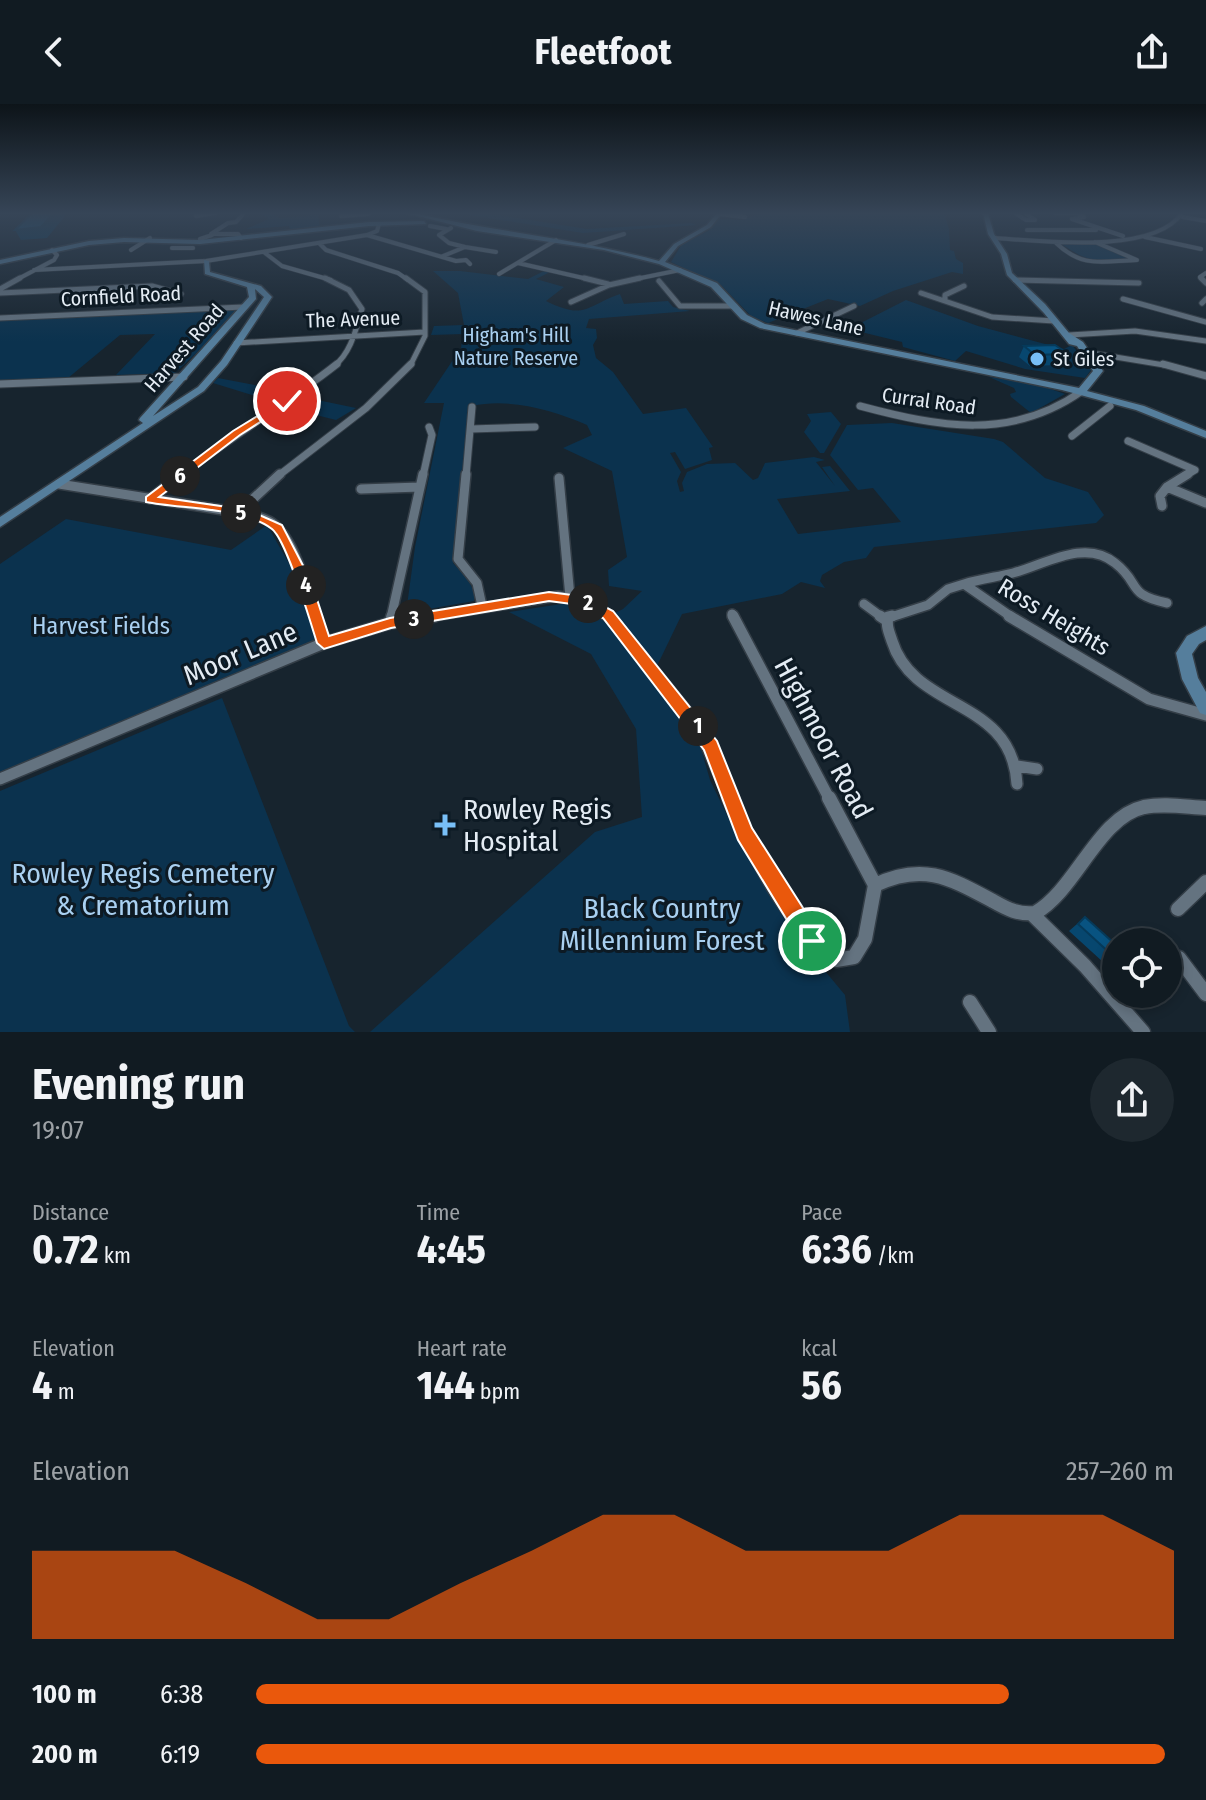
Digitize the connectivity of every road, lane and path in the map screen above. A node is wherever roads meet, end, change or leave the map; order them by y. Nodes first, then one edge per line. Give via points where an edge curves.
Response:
1 (23, 256) edge
2 (56, 256) edge
3 (241, 256) edge
4 (267, 256) edge
5 (346, 256) edge
6 (444, 256) edge
7 (529, 256) edge
8 (634, 256) edge
9 (667, 256) edge
10 (1003, 256) edge
11 (1072, 256) edge
12 (1128, 256) edge
13 (206, 261) junction
14 (0, 262) edge
15 (518, 263) junction
16 (661, 263) junction
17 (470, 264) dead end
18 (34, 270) junction
19 (680, 270) junction
20 (1206, 273) edge
21 (499, 274) dead end
22 (1015, 280) junction
23 (659, 281) dead end
24 (1139, 283) dead end
25 (1206, 283) edge
26 (609, 285) junction
27 (250, 286) junction
28 (964, 286) dead end
29 (0, 291) edge
30 (921, 293) dead end
31 (168, 295) dead end
32 (945, 299) junction
33 (1123, 299) dead end
34 (571, 302) dead end
35 (264, 306) junction
36 (735, 306) junction
37 (842, 306) dead end
38 (243, 307) junction
39 (0, 318) edge
40 (1054, 321) junction
41 (1206, 322) edge
42 (425, 332) junction
43 (797, 333) junction
44 (355, 335) junction
45 (1069, 335) junction
46 (239, 339) junction
47 (213, 341) junction
48 (1206, 342) edge
49 (1087, 355) junction
50 (213, 376) junction
51 (1206, 376) edge
52 (184, 377) junction
53 (0, 384) edge
54 (1084, 390) junction
55 (860, 406) dead end
56 (1110, 406) dead end
57 (472, 407) dead end
58 (429, 427) dead end
59 (535, 427) dead end
60 (471, 429) junction
61 (133, 432) junction
62 (1206, 433) edge
63 (1072, 436) dead end
64 (1128, 441) dead end
65 (1195, 470) junction
66 (1206, 474) edge
67 (559, 478) dead end
68 (59, 484) junction
69 (420, 487) junction
70 (1167, 487) junction
71 (361, 489) dead end
72 (150, 499) junction
73 (1206, 503) edge
74 (1162, 506) dead end
75 (239, 512) junction
76 (0, 523) edge
77 (964, 584) junction
78 (570, 597) junction
79 (1167, 603) dead end
80 (864, 604) dead end
81 (482, 606) junction
82 (732, 614) dead end
83 (886, 620) junction
84 (390, 623) junction
85 (1206, 632) edge
86 (324, 643) junction
87 (1206, 708) edge
88 (1206, 715) edge
89 (1017, 766) junction
90 (1037, 769) dead end
91 (0, 779) edge
92 (1017, 784) dead end
93 (1206, 808) edge
94 (1206, 882) edge
95 (875, 885) junction
96 (1178, 909) dead end
97 (1032, 914) junction
98 (1182, 962) edge
99 (1206, 994) edge
100 (970, 1002) dead end
101 (989, 1032) edge
102 (1143, 1032) edge

1 - 14 street
2 - 18 street, Cornfield Road
3 - 13 street
4 - 44 street via 349,288 362,309
5 - 42 street via 398,273 425,292
6 - 17 street
7 - 15 street
8 - 16 street, Hawes Lane
9 - 16 street
10 - 22 street
11 - 12 street via 1137,260
13 - 18 street
13 - 27 street, Harvest Road via 207,273
15 - 21 street
15 - 26 street
16 - 19 street, Hawes Lane
18 - 29 street, Cornfield Road
19 - 26 street
19 - 36 street, Hawes Lane via 714,285
20 - 25 street via 1200,277
22 - 24 street
22 - 40 street
23 - 36 street via 680,306
26 - 34 street
27 - 35 street, Harvest Road via 267,294
27 - 38 street, Harvest Road via 253,297
28 - 32 street
29 - 31 street via 152,286 179,294
30 - 32 street
32 - 40 street via 992,317
33 - 41 street
35 - 38 street
35 - 46 street, Harvest Road
36 - 43 street, Hawes Lane via 763,326
37 - 43 street via 852,307
38 - 39 street, Cornfield Road
38 - 47 street, Harvest Road
40 - 45 street
42 - 44 street, The Avenue
42 - 75 street via 419,352 395,384 291,464
43 - 54 street, Hawes Lane
44 - 46 street, The Avenue
44 - 72 street via 342,360 316,381
45 - 48 street via 1092,338 1112,331
45 - 49 street
46 - 47 street
46 - 50 street, Harvest Road
47 - 52 street, Harvest Road
49 - 51 street via 1155,362
49 - 54 street via 1098,371
50 - 52 street
50 - 61 street, Harvest Road
52 - 53 street
52 - 61 street, Harvest Road
54 - 55 street, Curral Road via 1027,421 998,425 925,420
54 - 62 street, Hawes Lane
56 - 63 street
57 - 60 street
58 - 69 street via 432,435
59 - 60 street
60 - 81 street via 458,559 477,583
61 - 68 street, Harvest Road
64 - 65 street
65 - 66 street
65 - 70 street
67 - 78 street
68 - 72 street
68 - 76 street, Harvest Road
69 - 71 street
69 - 84 street
70 - 73 street
70 - 74 street via 1160,496
72 - 75 street
75 - 86 street via 278,527 305,581
77 - 79 street via 1073,554 1108,558 1144,598
77 - 83 street, Ross Heights
77 - 88 street, Ross Heights via 1130,689
78 - 81 street, Moor Lane
78 - 95 street, Moor Lane via 608,615 699,727 745,833 823,953 836,960 854,957 862,949
80 - 83 street
81 - 84 street, Moor Lane
82 - 95 street, Highmoor Road
83 - 89 street via 903,665 984,722 1002,739
84 - 86 street, Moor Lane
85 - 87 street via 1184,653 1190,679
86 - 91 street, Moor Lane
89 - 90 street
89 - 92 street
93 - 97 street via 1149,806 1134,811 1084,857 1048,907
94 - 96 street
95 - 97 street via 899,873 926,871 1011,911
97 - 102 street
98 - 99 street
100 - 101 street

